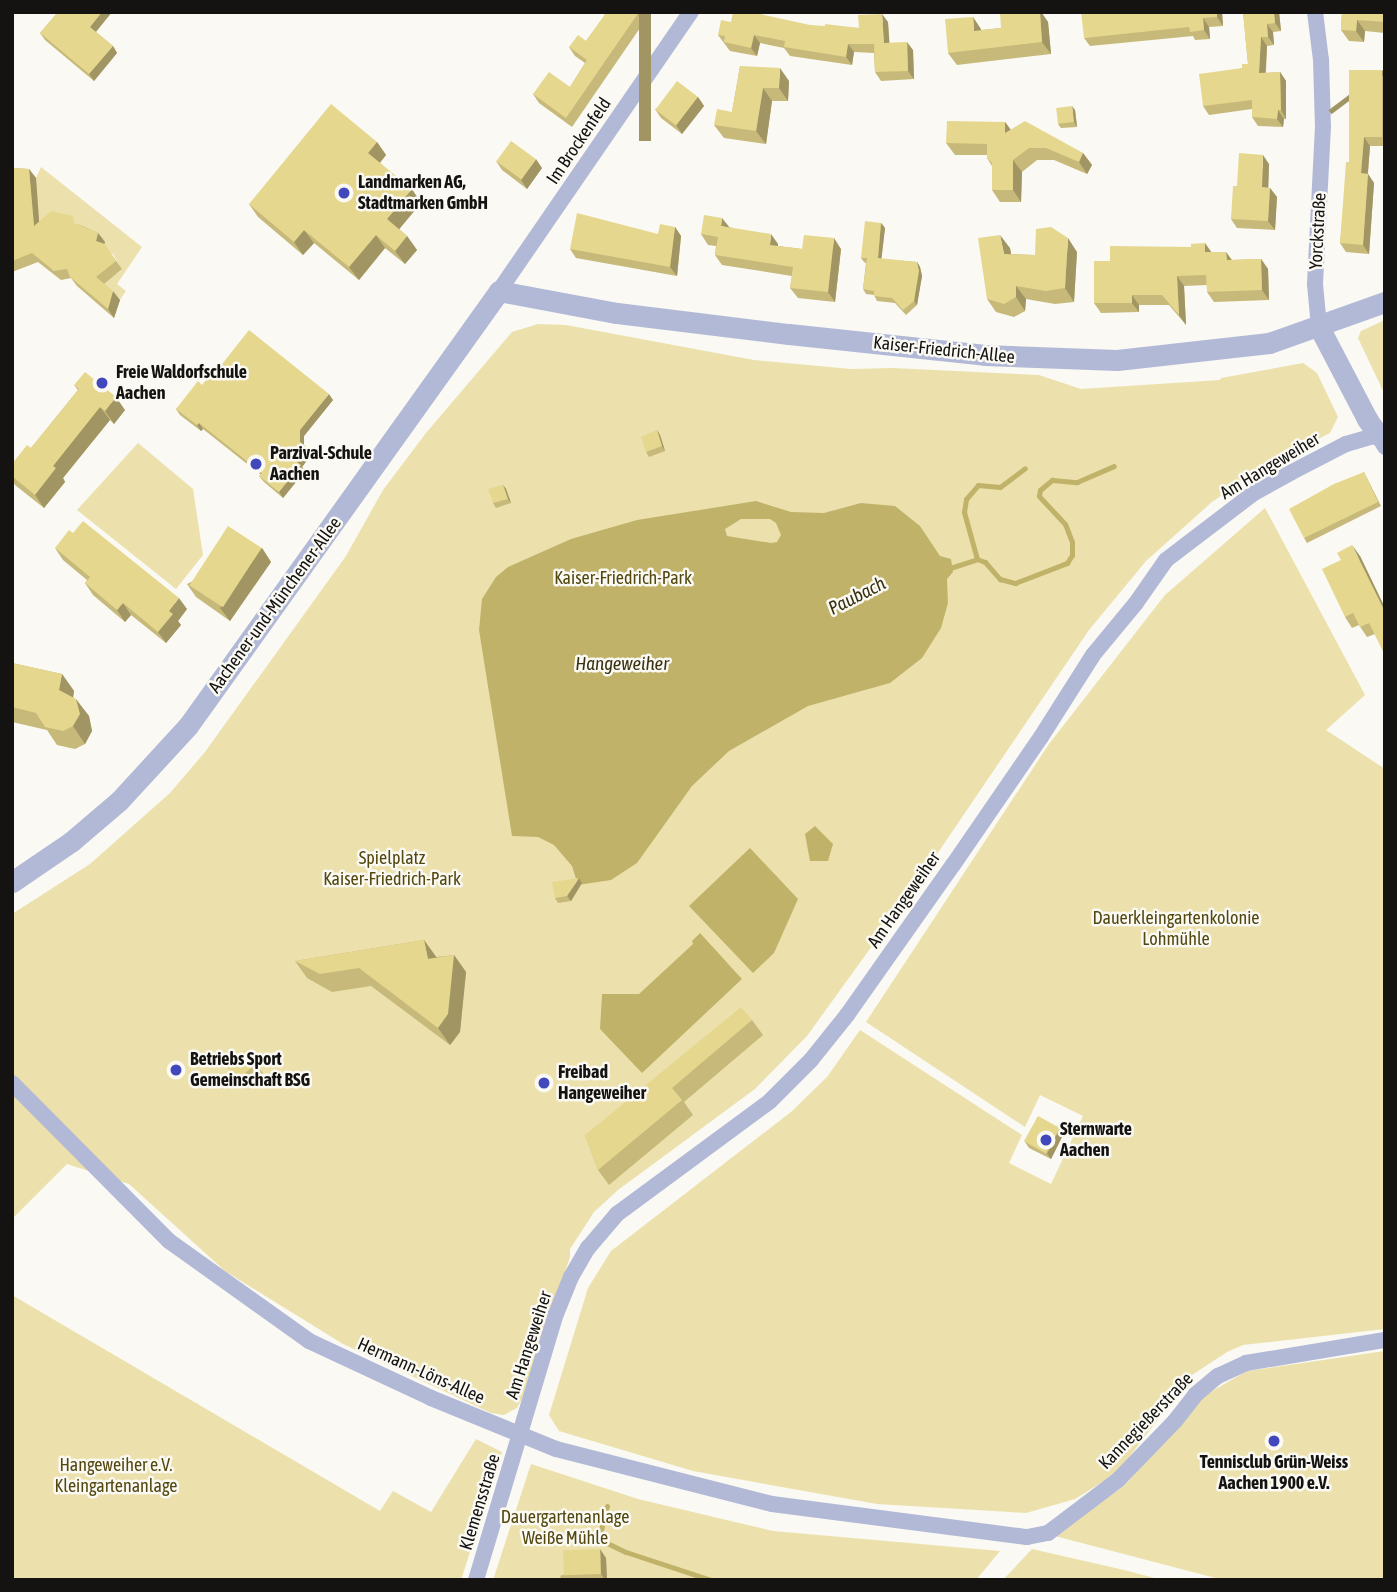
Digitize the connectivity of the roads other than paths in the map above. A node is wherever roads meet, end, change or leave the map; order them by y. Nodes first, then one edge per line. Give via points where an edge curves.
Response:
1 (691, 12) edge
2 (1315, 12) edge
3 (499, 291) junction
4 (1385, 302) edge
5 (1319, 327) junction
6 (1382, 438) edge
7 (12, 882) edge
8 (12, 1083) edge
9 (1385, 1340) edge
10 (521, 1436) junction
11 (1027, 1536) joint
12 (476, 1580) edge

1 - 3 street, Im Brockenfeld
2 - 5 street, Yorckstraße via 1323,126 1315,284
3 - 5 street, Kaiser-Friedrich-Allee via 630,314 1039,359 1117,360 1240,348
3 - 7 street, Aachener-und-Münchener-Allee via 188,726 119,801
4 - 5 street, Kaiser-Friedrich-Allee
5 - 6 street, Yorckstraße
6 - 10 street, Am Hangeweiher via 1346,444 1254,494 1166,560 1093,654 953,865 811,1060 760,1109 617,1214 588,1248 556,1314
8 - 10 street, Hermann-Löns-Allee via 169,1241 309,1341
9 - 11 street, Kannegießerstraße via 1246,1363 1217,1376 1118,1480 1048,1533
10 - 11 street, Hermann-Löns-Allee via 642,1473 772,1504
10 - 12 street, Klemensstraße

